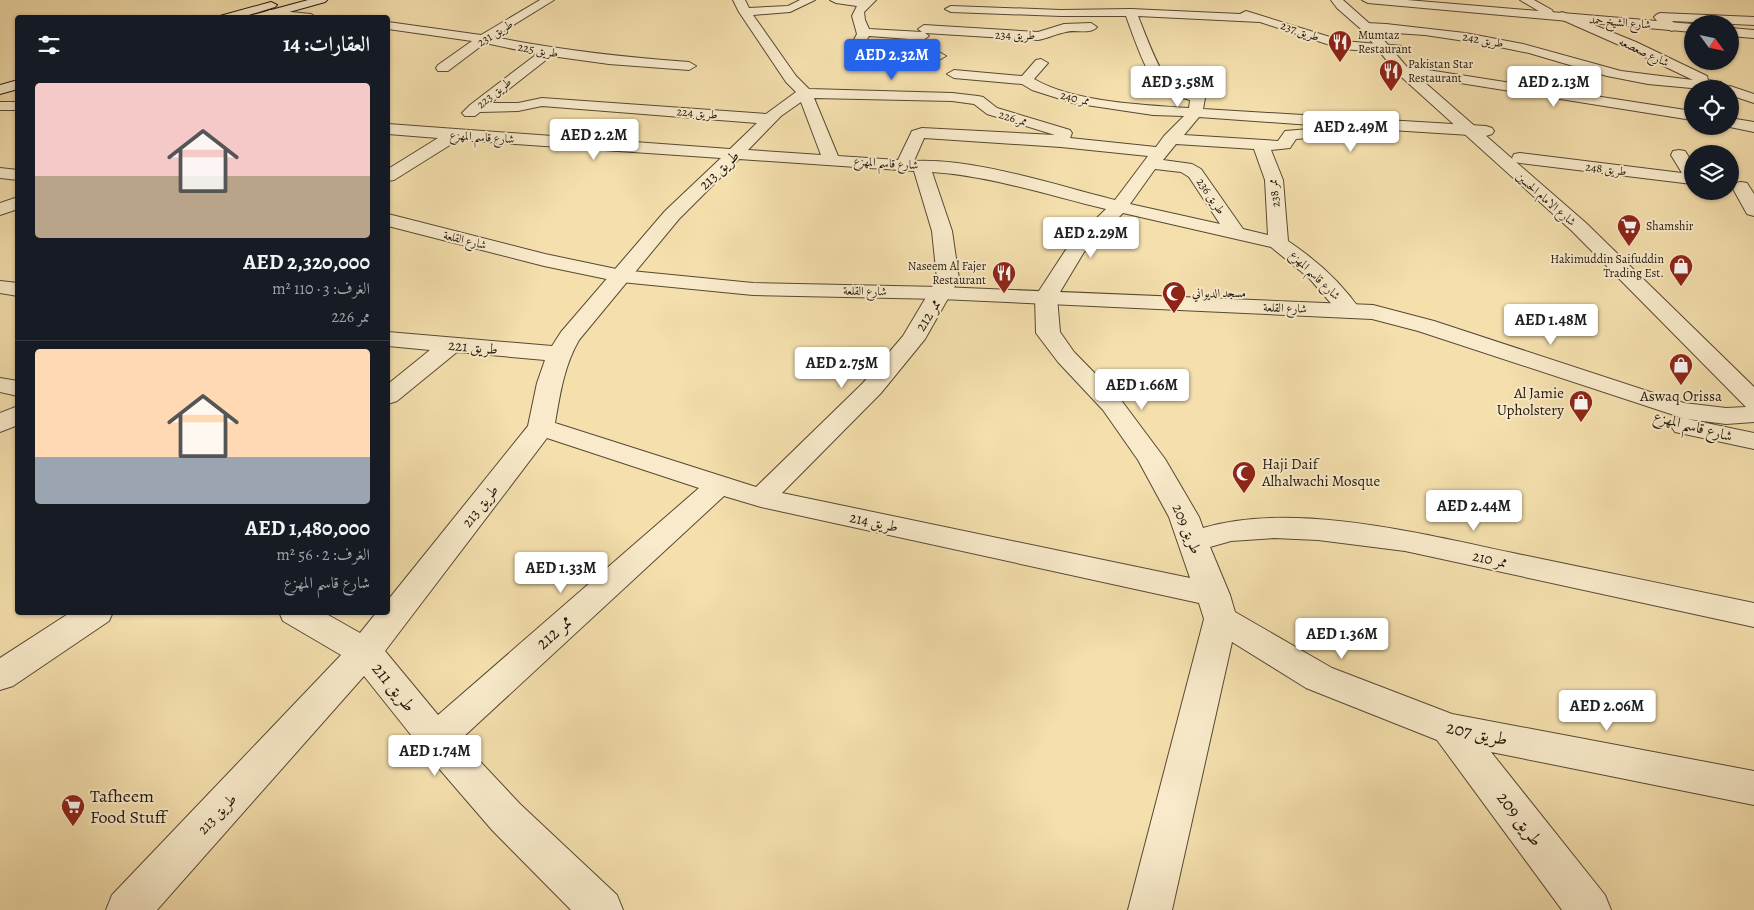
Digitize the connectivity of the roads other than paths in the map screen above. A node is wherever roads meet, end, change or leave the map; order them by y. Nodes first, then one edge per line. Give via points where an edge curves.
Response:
1 (291, 0) edge
2 (321, 0) edge
3 (548, 0) edge
4 (809, 0) edge
5 (836, 0) edge
6 (994, 0) edge
7 (1337, 0) edge
8 (1356, 0) edge
9 (1368, 0) edge
10 (1526, 0) edge
11 (868, 2) edge
12 (1219, 5) dead end
13 (742, 6) edge
14 (951, 9) junction
15 (270, 13) junction
16 (235, 15) edge
17 (264, 15) edge
18 (286, 15) edge
19 (1548, 15) junction
20 (1562, 16) junction
21 (1262, 19) junction
22 (1131, 21) junction
23 (1754, 21) edge
24 (929, 25) junction
25 (390, 26) edge
26 (1107, 26) dead end
27 (1372, 27) junction
28 (1672, 27) junction
29 (1684, 28) edge
30 (862, 32) junction
31 (1739, 33) edge
32 (1754, 34) edge
33 (484, 39) junction
34 (1390, 48) junction
35 (548, 52) junction
36 (982, 63) dead end
37 (1041, 63) dead end
38 (946, 65) junction
39 (690, 66) dead end
40 (443, 68) dead end
41 (1411, 71) junction
42 (15, 77) edge
43 (1025, 80) junction
44 (1710, 80) edge
45 (0, 81) edge
46 (1684, 84) edge
47 (15, 85) edge
48 (0, 90) edge
49 (805, 93) junction
50 (952, 97) junction
51 (0, 106) edge
52 (15, 106) edge
53 (475, 108) junction
54 (1195, 113) junction
55 (1684, 115) edge
56 (770, 119) junction
57 (1739, 124) edge
58 (1318, 126) junction
59 (1754, 127) edge
60 (390, 129) edge
61 (1479, 131) junction
62 (448, 134) junction
63 (1352, 138) dead end
64 (1170, 139) junction
65 (1061, 142) junction
66 (1261, 146) junction
67 (735, 154) junction
68 (1510, 155) junction
69 (1679, 155) dead end
70 (1155, 157) junction
71 (831, 160) junction
72 (1684, 162) edge
73 (913, 165) junction
74 (0, 173) edge
75 (15, 175) edge
76 (390, 175) edge
77 (1684, 178) edge
78 (1742, 187) edge
79 (15, 203) edge
80 (1119, 207) junction
81 (0, 209) edge
82 (1754, 210) edge
83 (1563, 214) junction
84 (1585, 215) junction
85 (390, 221) edge
86 (1235, 232) junction
87 (1278, 243) junction
88 (621, 276) junction
89 (0, 287) edge
90 (15, 290) edge
91 (941, 293) junction
92 (1046, 297) junction
93 (1350, 311) junction
94 (390, 339) edge
95 (451, 346) junction
96 (1726, 349) dead end
97 (558, 354) junction
98 (0, 385) edge
99 (15, 388) edge
100 (390, 394) edge
101 (1754, 401) edge
102 (1754, 414) edge
103 (15, 416) edge
104 (0, 424) edge
105 (541, 427) junction
106 (1754, 441) edge
107 (718, 486) junction
108 (761, 498) junction
109 (1194, 542) junction
110 (1217, 607) junction
111 (93, 615) edge
112 (300, 615) edge
113 (1754, 615) edge
114 (365, 652) junction
115 (0, 676) edge
116 (1450, 729) junction
117 (436, 739) junction
118 (1754, 788) edge
119 (128, 910) edge
120 (601, 910) edge
121 (1150, 910) edge
122 (1589, 910) edge

1 - 16 street
2 - 15 street
3 - 33 street, طريق 231
4 - 13 street via 790,9
5 - 11 street
6 - 14 street
7 - 27 street, شارع الامام الحسين
8 - 27 street, شارع الامام الحسين via 1351,2 1352,6
9 - 19 street, شارع الشيخ حمد
10 - 19 street via 1543,8
11 - 30 street via 857,17
12 - 21 street, طريق 237
13 - 49 street via 791,79
14 - 22 street, طريق 237 via 1061,13
14 - 24 street
15 - 17 street
15 - 18 street
19 - 20 street, شارع الشيخ حمد
20 - 28 street, شارع الشيخ حمد
20 - 44 street, شارع صعصعه
21 - 22 street, طريق 237
21 - 34 street, طريق 237 via 1342,45
22 - 54 street via 1166,88 1198,98
23 - 28 street via 1660,17
24 - 26 street, طريق 234 via 1007,40 1050,34 1064,28
24 - 30 street, طريق 234
24 - 38 street
25 - 33 street, طريق 225
27 - 34 street, شارع الامام الحسين
27 - 46 street, طريق 242 via 1497,42 1635,78
28 - 29 street, شارع الشيخ حمد
30 - 38 street via 862,40 853,49 856,52
31 - 32 street
33 - 35 street, طريق 225
33 - 40 street, طريق 231
34 - 41 street, شارع الامام الحسين
35 - 39 street, طريق 225
35 - 53 street, طريق 223
36 - 38 street
37 - 43 street
38 - 43 street, ممر 240
38 - 50 street
41 - 55 street
41 - 61 street, شارع الامام الحسين
42 - 45 street
43 - 54 street, ممر 240 via 1037,88 1090,102
47 - 48 street
49 - 50 street, ممر 226
49 - 56 street, طريق 213
49 - 71 street
50 - 65 street, ممر 226 via 981,101 997,113 1061,131 1065,134
51 - 52 street
53 - 56 street, طريق 224 via 518,107 542,102
53 - 62 street, طريق 223
54 - 58 street, ممر 240
54 - 64 street
56 - 67 street, طريق 213
57 - 59 street
58 - 61 street, ممر 240
58 - 63 street
58 - 66 street via 1291,134 1284,145
60 - 62 street, شارع قاسم المهزع
61 - 68 street, شارع الامام الحسين
62 - 67 street, شارع قاسم المهزع
62 - 76 street
64 - 66 street
64 - 70 street
65 - 70 street, ممر 226
65 - 73 street, ممر 226 via 922,133 918,134 906,158
66 - 87 street, ممر 238 via 1274,180
67 - 71 street, شارع قاسم المهزع
67 - 88 street, طريق 213 via 672,215
68 - 77 street, طريق 248
68 - 83 street, شارع الامام الحسين
68 - 84 street, شارع الامام الحسين
69 - 72 street
70 - 80 street
70 - 86 street, طريق 236 via 1195,172
71 - 73 street, شارع قاسم المهزع
73 - 80 street, شارع قاسم المهزع via 989,174
73 - 91 street, ممر 212 via 942,231 948,279
74 - 75 street
78 - 82 street
79 - 81 street
80 - 86 street, شارع قاسم المهزع
80 - 92 street via 1076,249
83 - 84 street
83 - 101 street, شارع الامام الحسين
84 - 96 street, شارع الامام الحسين
85 - 88 street, شارع القلعة
86 - 87 street, شارع قاسم المهزع
87 - 93 street, شارع قاسم المهزع via 1296,254
88 - 91 street, شارع القلعة via 753,289
88 - 97 street, طريق 213
89 - 90 street
91 - 92 street, شارع القلعة
91 - 108 street, ممر 212 via 913,339 872,388
92 - 93 street, شارع القلعة
92 - 109 street, طريق 209 via 1048,333 1112,405 1151,459 1184,517
93 - 102 street, شارع قاسم المهزع via 1373,312 1407,320 1680,410 1726,416
93 - 106 street, شارع قاسم المهزع via 1529,370 1654,417
94 - 95 street, طريق 221
95 - 97 street, طريق 221
95 - 100 street
97 - 105 street, طريق 213 via 548,383
98 - 99 street
103 - 104 street
105 - 107 street, طريق 214
105 - 114 street, طريق 213
107 - 108 street, طريق 214
107 - 117 street, ممر 212
108 - 110 street, طريق 214
109 - 110 street, طريق 209
109 - 113 street, ممر 210 via 1229,531 1283,527 1405,541
110 - 116 street, طريق 207 via 1319,678
110 - 121 street
111 - 115 street
112 - 114 street, طريق 211
114 - 117 street, طريق 211
114 - 119 street, طريق 213
116 - 118 street, طريق 207
116 - 122 street, طريق 209
117 - 120 street, طريق 211 via 506,817

